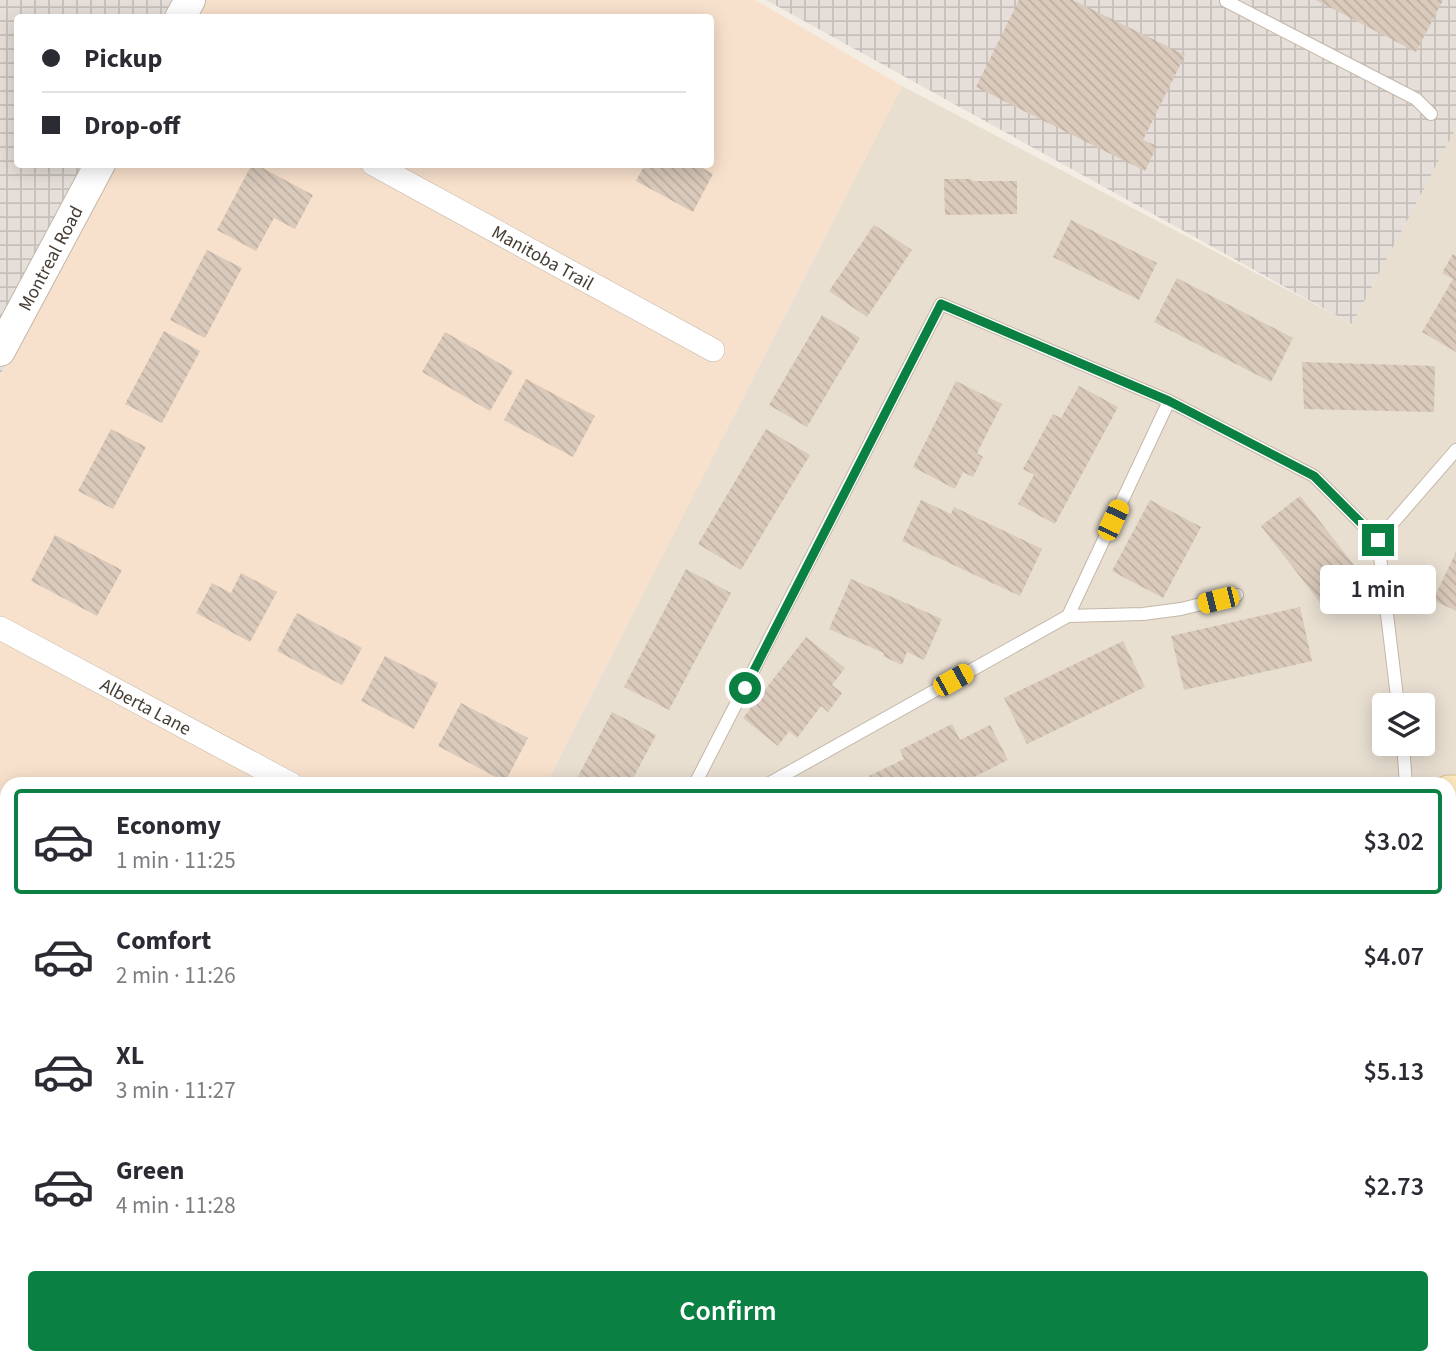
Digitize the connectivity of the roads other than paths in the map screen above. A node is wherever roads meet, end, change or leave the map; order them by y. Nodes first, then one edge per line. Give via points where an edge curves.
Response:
1 (1226, 1) edge
2 (1431, 114) dead end
3 (98, 168) edge
4 (380, 168) edge
5 (3, 338) edge
6 (713, 350) dead end
7 (1169, 401) junction
8 (1456, 450) edge
9 (1378, 540) junction
10 (1237, 595) dead end
11 (1068, 616) junction
12 (0, 628) edge
13 (1397, 693) edge
14 (1404, 756) edge
15 (278, 777) edge
16 (699, 777) edge
17 (780, 777) edge
18 (1405, 777) edge

1 - 2 lane via 1416,99
3 - 5 street, Montreal Road
4 - 6 street, Manitoba Trail
7 - 9 lane via 1314,476
7 - 11 lane
7 - 16 lane via 941,304
8 - 9 lane
9 - 13 lane
10 - 11 lane via 1143,614
11 - 17 lane
12 - 15 street, Alberta Lane
14 - 18 lane

